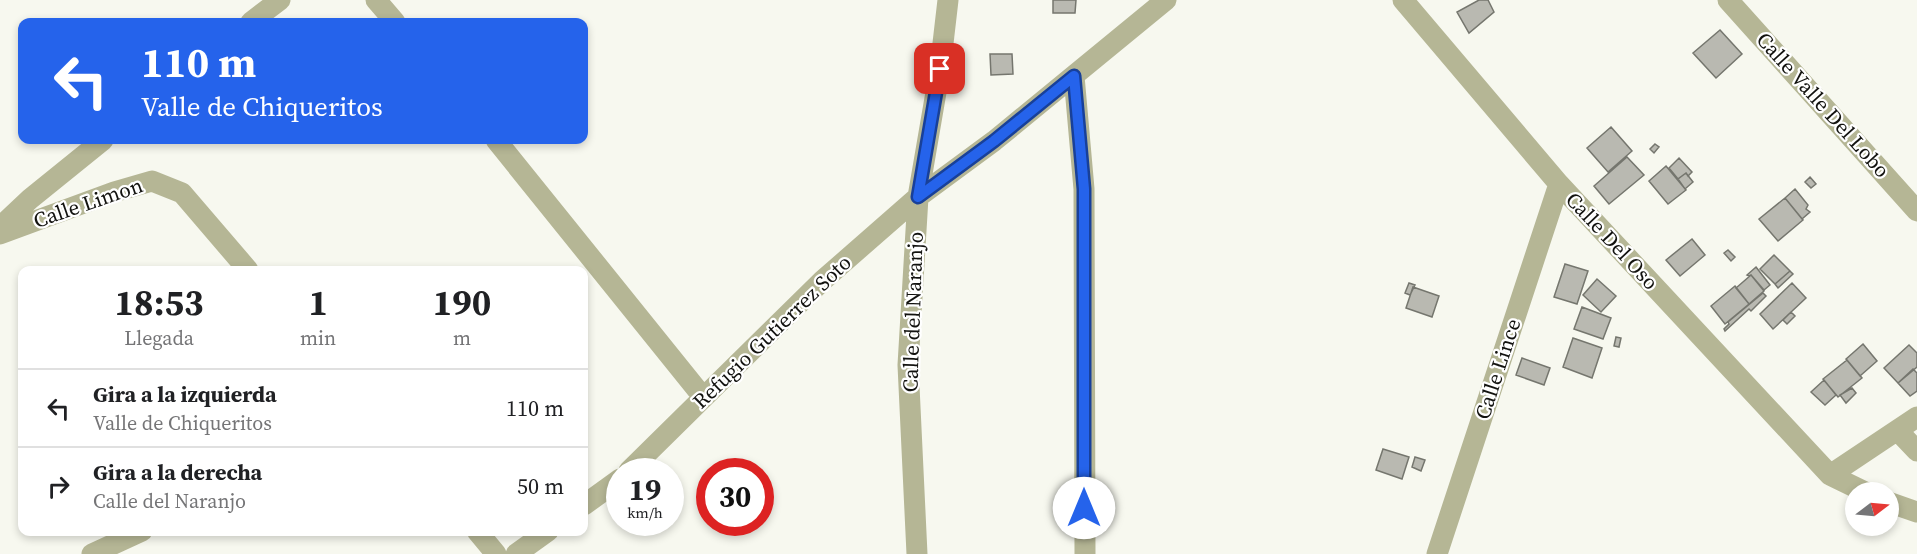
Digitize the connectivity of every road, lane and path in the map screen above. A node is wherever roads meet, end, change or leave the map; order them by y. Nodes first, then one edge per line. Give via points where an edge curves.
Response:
1 (280, 0) edge
2 (376, 0) edge
3 (948, 0) edge
4 (1166, 0) edge
5 (1403, 0) edge
6 (1728, 0) edge
7 (256, 18) edge
8 (392, 18) edge
9 (1074, 76) junction
10 (97, 144) edge
11 (499, 144) edge
12 (1559, 184) junction
13 (918, 197) junction
14 (1917, 211) edge
15 (0, 227) edge
16 (0, 234) edge
17 (245, 266) edge
18 (586, 266) edge
19 (590, 272) edge
20 (704, 397) junction
21 (1917, 417) edge
22 (1898, 431) junction
23 (1917, 451) edge
24 (642, 458) edge
25 (1830, 475) junction
26 (1845, 482) edge
27 (606, 489) edge
28 (588, 502) edge
29 (1899, 506) edge
30 (1917, 512) edge
31 (131, 536) edge
32 (481, 536) edge
33 (541, 536) edge
34 (914, 551) edge
35 (92, 554) edge
36 (496, 554) edge
37 (516, 554) edge
38 (1084, 554) edge
39 (1437, 554) edge

1 - 7 street
2 - 8 street
3 - 13 street, Calle del Naranjo
4 - 9 street, Refugio Gutierrez Soto
5 - 12 street, Calle Del Oso
6 - 14 street, Calle Valle Del Lobo
9 - 13 street, Refugio Gutierrez Soto
9 - 38 street via 1084,189
10 - 15 street
11 - 18 street
12 - 25 street, Calle Del Oso
12 - 39 street, Calle Lince
13 - 20 street, Refugio Gutierrez Soto via 822,281
13 - 34 street, Calle del Naranjo via 908,365
16 - 17 street, Calle Limon via 152,181 182,193
19 - 20 street
20 - 24 street, Refugio Gutierrez Soto
21 - 22 street
22 - 23 street
22 - 25 street
25 - 26 street
27 - 28 street
29 - 30 street
31 - 35 street
32 - 36 street
33 - 37 street

